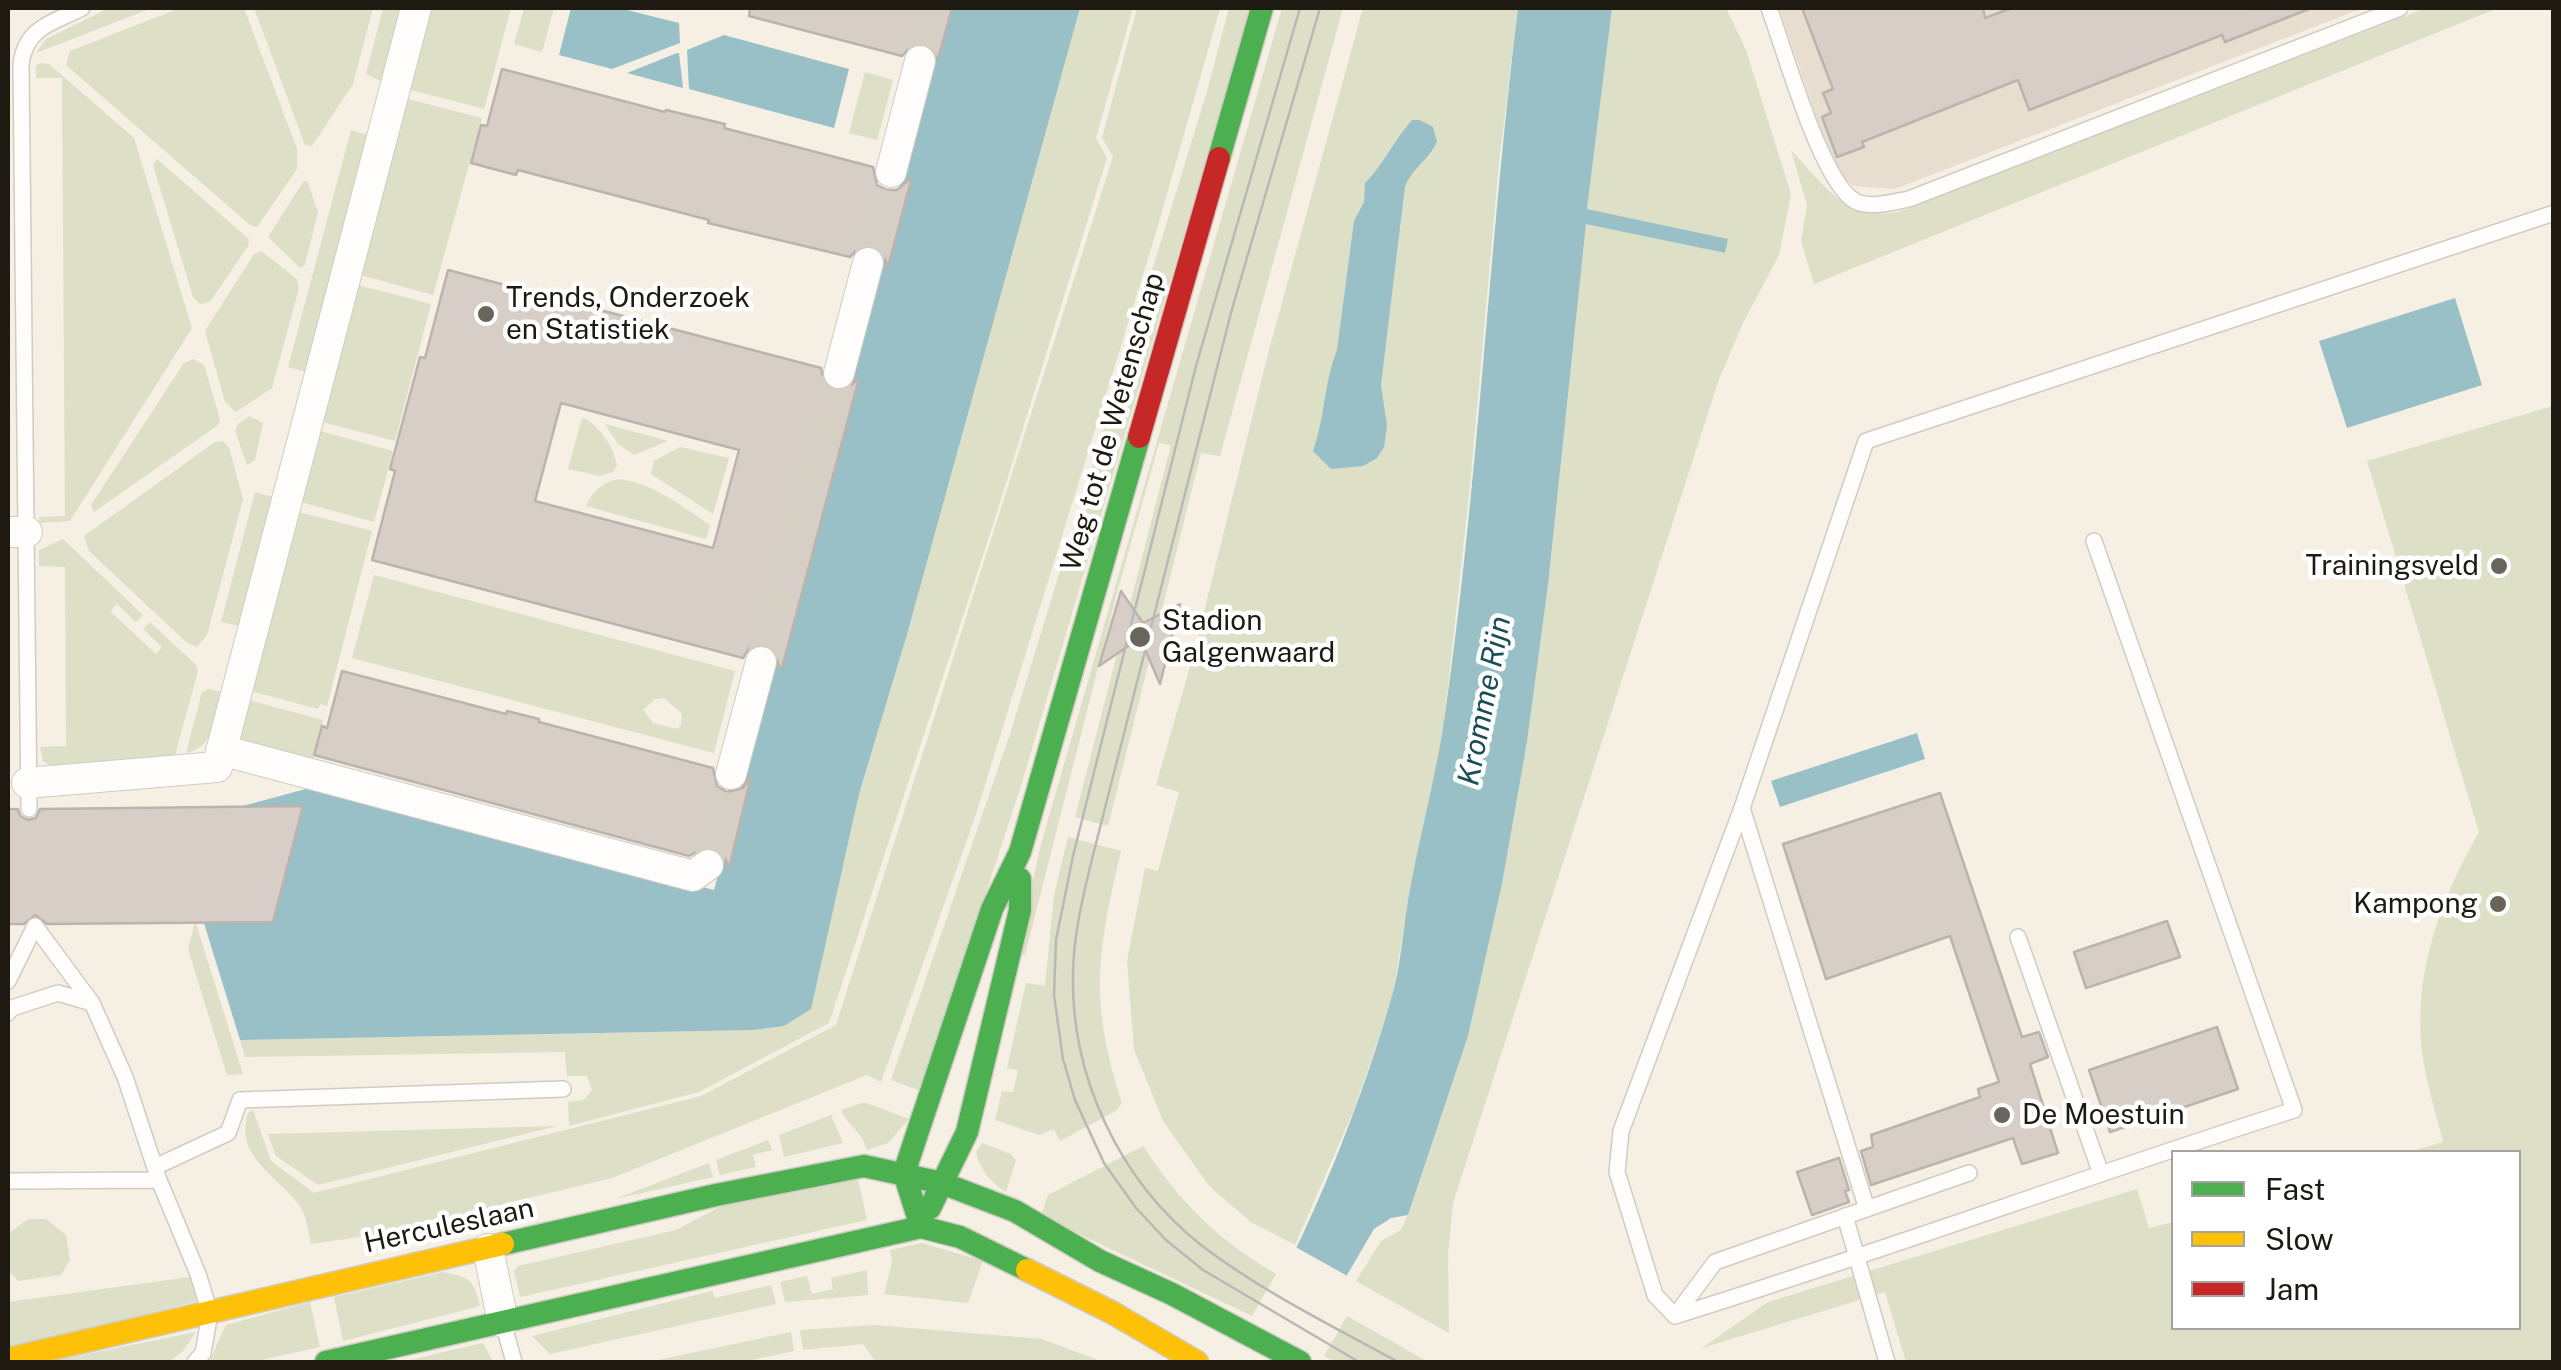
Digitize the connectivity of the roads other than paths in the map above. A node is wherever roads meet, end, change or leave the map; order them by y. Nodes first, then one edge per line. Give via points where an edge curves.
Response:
1 (82, 8) edge
2 (416, 8) edge
3 (1262, 8) edge
4 (1769, 8) edge
5 (2400, 8) edge
6 (920, 62) tunnel mouth
7 (891, 172) tunnel mouth
8 (2554, 213) edge
9 (868, 263) tunnel mouth
10 (840, 373) tunnel mouth
11 (17, 532) edge
12 (2094, 541) dead end
13 (761, 662) tunnel mouth
14 (222, 750) junction
15 (731, 774) tunnel mouth
16 (28, 796) joint
17 (1742, 808) junction
18 (1020, 852) junction
19 (708, 865) dead end
20 (2018, 938) dead end
21 (8, 981) edge
22 (92, 1004) junction
23 (8, 1013) edge
24 (563, 1089) dead end
25 (1969, 1172) dead end
26 (2100, 1172) junction
27 (904, 1173) junction
28 (157, 1174) junction
29 (8, 1181) edge
30 (942, 1183) junction
31 (1867, 1208) junction
32 (1845, 1216) junction
33 (921, 1227) junction
34 (488, 1250) junction
35 (1856, 1259) junction
36 (210, 1313) junction
37 (1675, 1316) junction
38 (503, 1322) junction
39 (8, 1359) edge
40 (195, 1362) edge
41 (326, 1362) edge
42 (514, 1362) edge
43 (1197, 1362) edge
44 (1300, 1362) edge
45 (1887, 1362) edge

1 - 11 lane via 32,34 21,64
2 - 14 street
3 - 18 main road, Weg tot de Wetenschap
4 - 5 lane via 1826,166 1844,193 1858,203 1879,204 1909,199
6 - 7 street
8 - 17 lane via 1866,440
9 - 10 street
11 - 16 lane
12 - 26 lane via 2294,1110
13 - 15 street
14 - 16 street via 217,767
14 - 19 street via 693,876
17 - 31 lane
17 - 37 lane via 1620,1131 1617,1172 1654,1295
18 - 27 main road, Weg tot de Wetenschap via 992,909
18 - 30 main road, Weg tot de Wetenschap via 1020,910 967,1132
20 - 26 lane
21 - 22 lane via 35,926
22 - 23 lane via 58,993
22 - 28 lane
24 - 28 lane via 240,1100 228,1133
25 - 31 lane
26 - 35 lane
27 - 30 main road, Herculeslaan
27 - 33 main road
27 - 34 main road, Herculeslaan via 864,1166
28 - 29 lane
28 - 36 lane
30 - 33 main road, Weg tot de Wetenschap
30 - 44 main road, Herculeslaan via 1015,1211
31 - 32 lane
32 - 35 lane
32 - 37 lane via 1715,1262
33 - 38 main road
33 - 43 main road via 960,1238 1113,1312
34 - 36 main road, Herculeslaan
34 - 38 street
35 - 37 lane
35 - 45 lane
36 - 39 main road, Herculeslaan
36 - 40 lane via 203,1353
38 - 41 main road
38 - 42 lane

